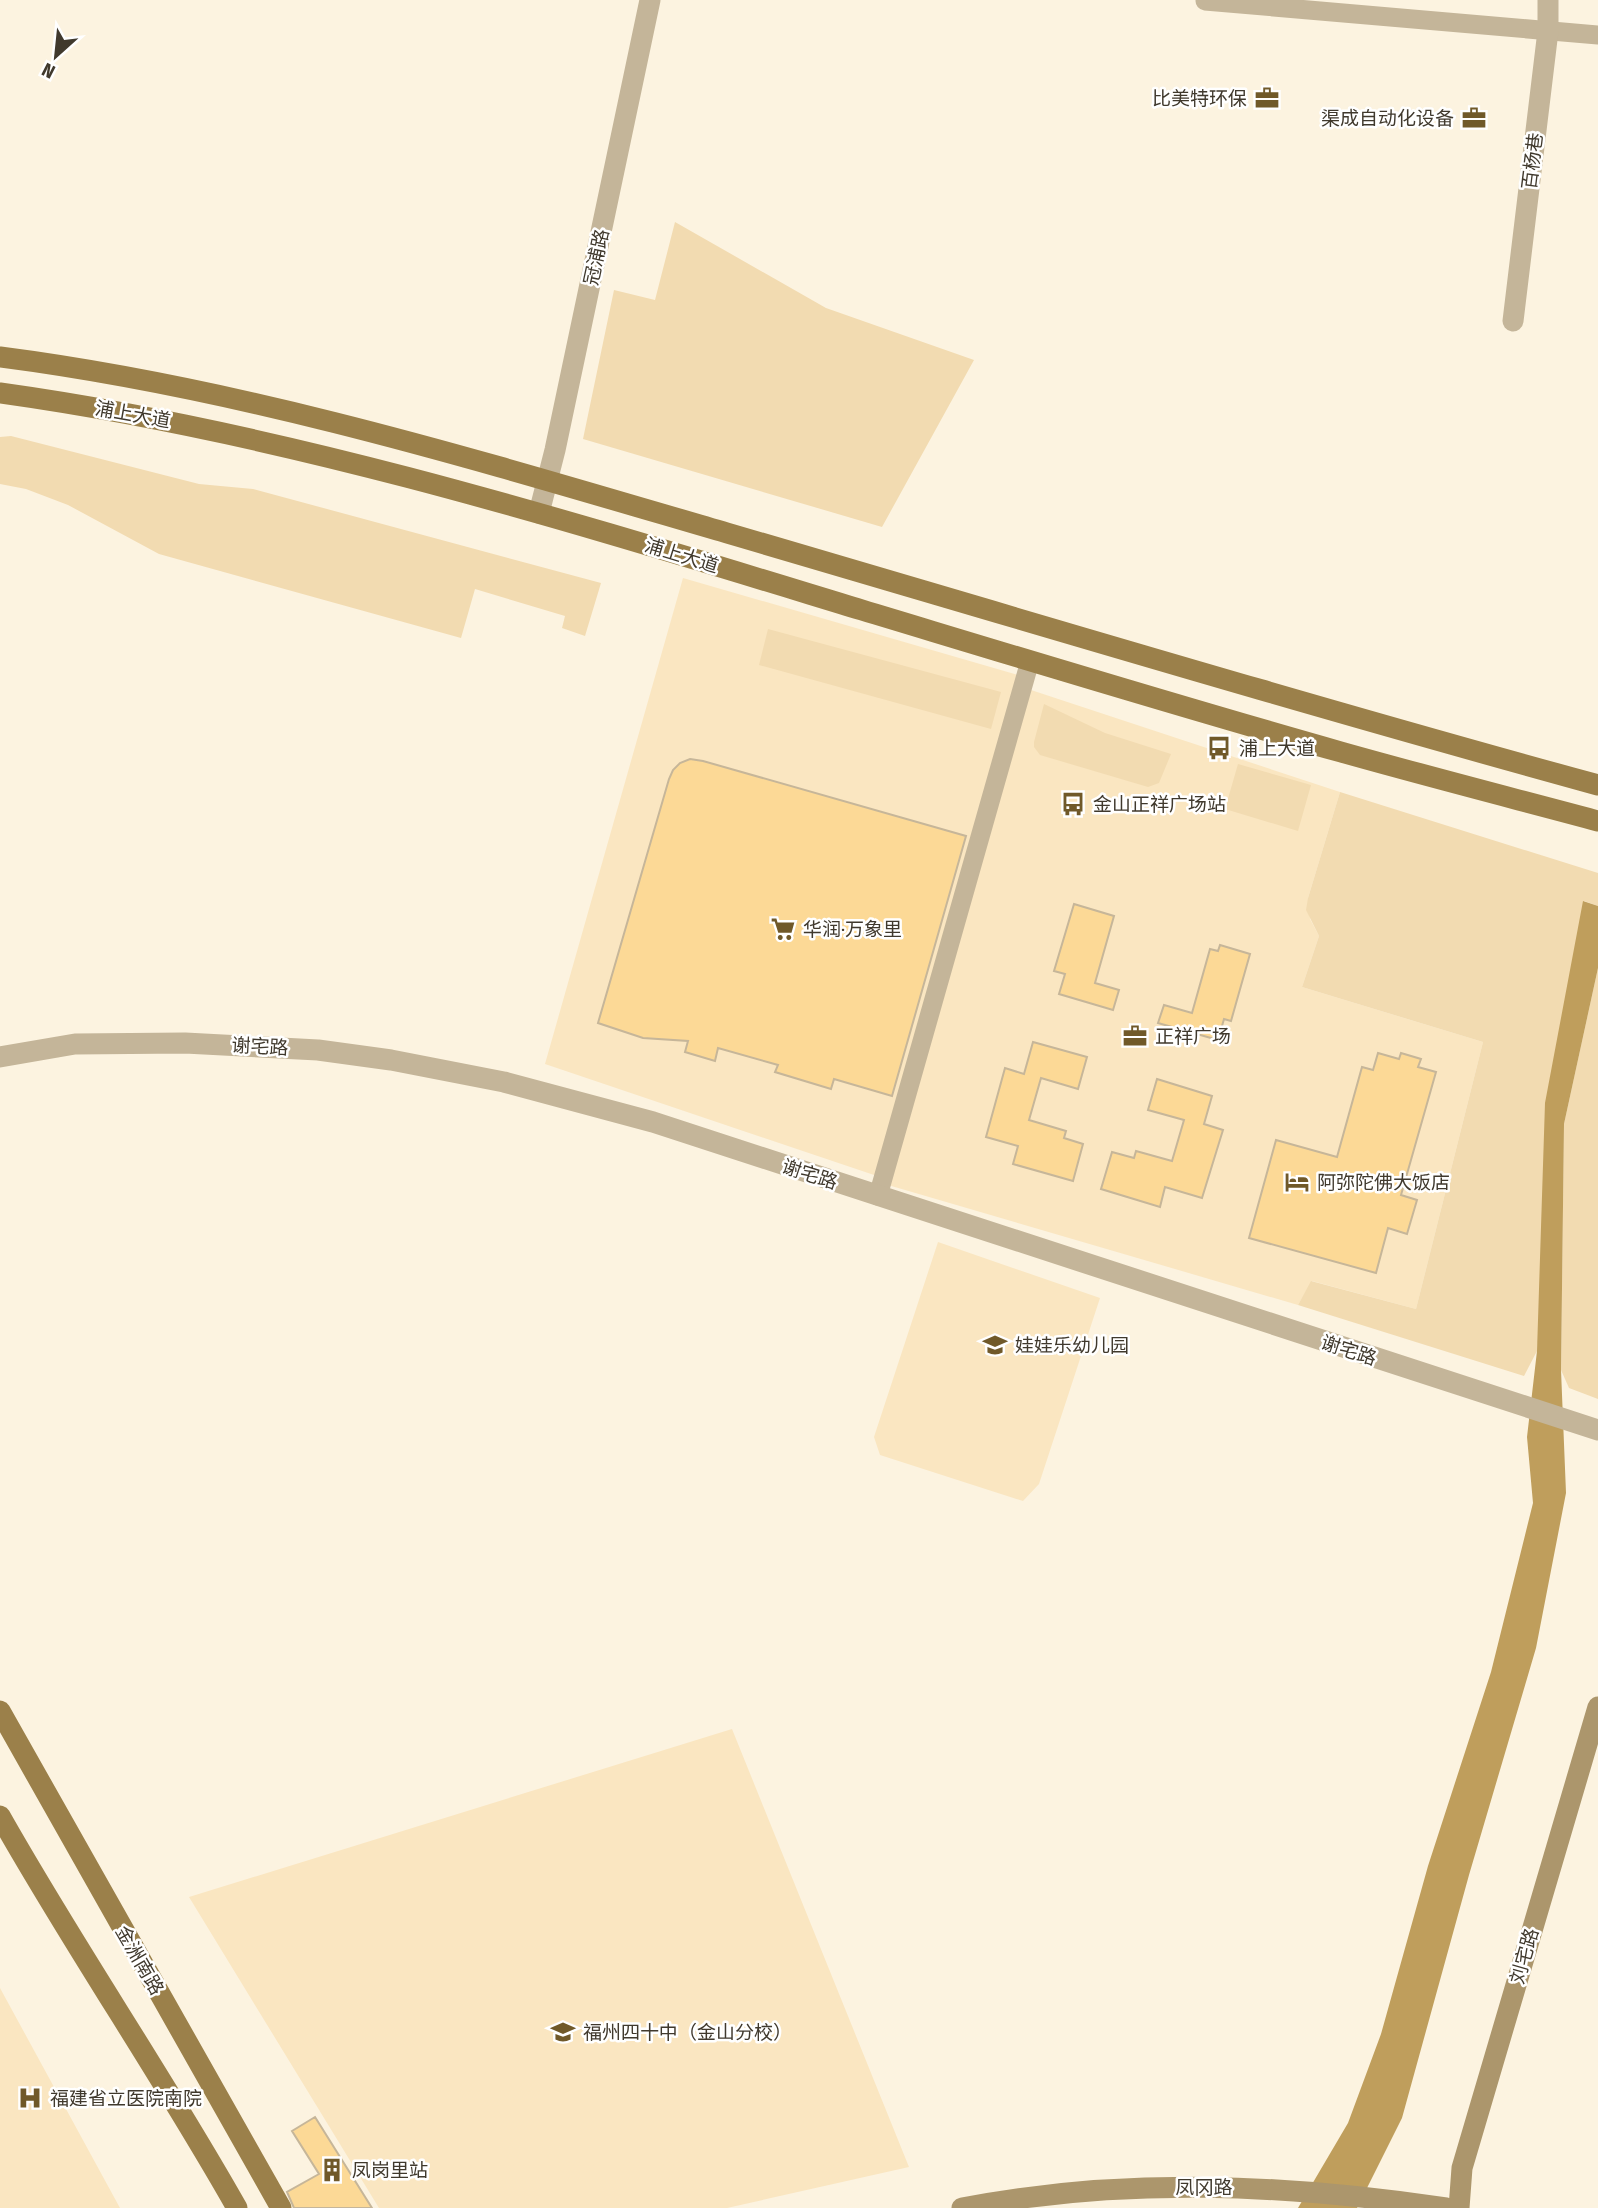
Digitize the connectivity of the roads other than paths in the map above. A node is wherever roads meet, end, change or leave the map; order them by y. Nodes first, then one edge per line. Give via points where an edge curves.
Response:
1 (650, 0) edge
2 (1548, 0) edge
3 (1205, 1) edge
4 (1548, 31) junction
5 (1598, 35) edge
6 (1513, 321) dead end
7 (0, 357) edge
8 (0, 393) edge
9 (547, 481) junction
10 (539, 513) junction
11 (1030, 661) junction
12 (1598, 785) edge
13 (1598, 821) edge
14 (0, 1057) edge
15 (878, 1196) junction
16 (1598, 1430) edge
17 (1598, 1707) edge
18 (0, 1711) edge
19 (0, 1816) edge
20 (262, 2176) junction
21 (223, 2184) junction
22 (226, 2208) edge
23 (237, 2208) edge
24 (281, 2208) edge
25 (291, 2208) edge
26 (962, 2208) edge
27 (1446, 2208) edge
28 (1459, 2208) edge

1 - 9 street, 冠浦路
2 - 4 street, 百杨巷
3 - 4 street
4 - 5 street
4 - 6 street, 百杨巷
7 - 9 main road, 浦上大道 via 276,407
8 - 10 main road, 浦上大道 via 200,427
9 - 10 street, 冠浦路
9 - 12 main road, 浦上大道
10 - 11 main road, 浦上大道
11 - 13 main road, 浦上大道
11 - 15 street
14 - 15 street, 谢宅路 via 75,1044 185,1043 318,1050 391,1060 504,1082 653,1122
15 - 16 street, 谢宅路
17 - 28 main road, 刘宅路 via 1462,2168
18 - 20 main road, 金洲南路
19 - 21 main road
20 - 24 main road, 金洲南路
20 - 25 main road
21 - 22 main road
21 - 23 main road
26 - 27 main road, 凤冈路 via 1077,2192 1231,2186

